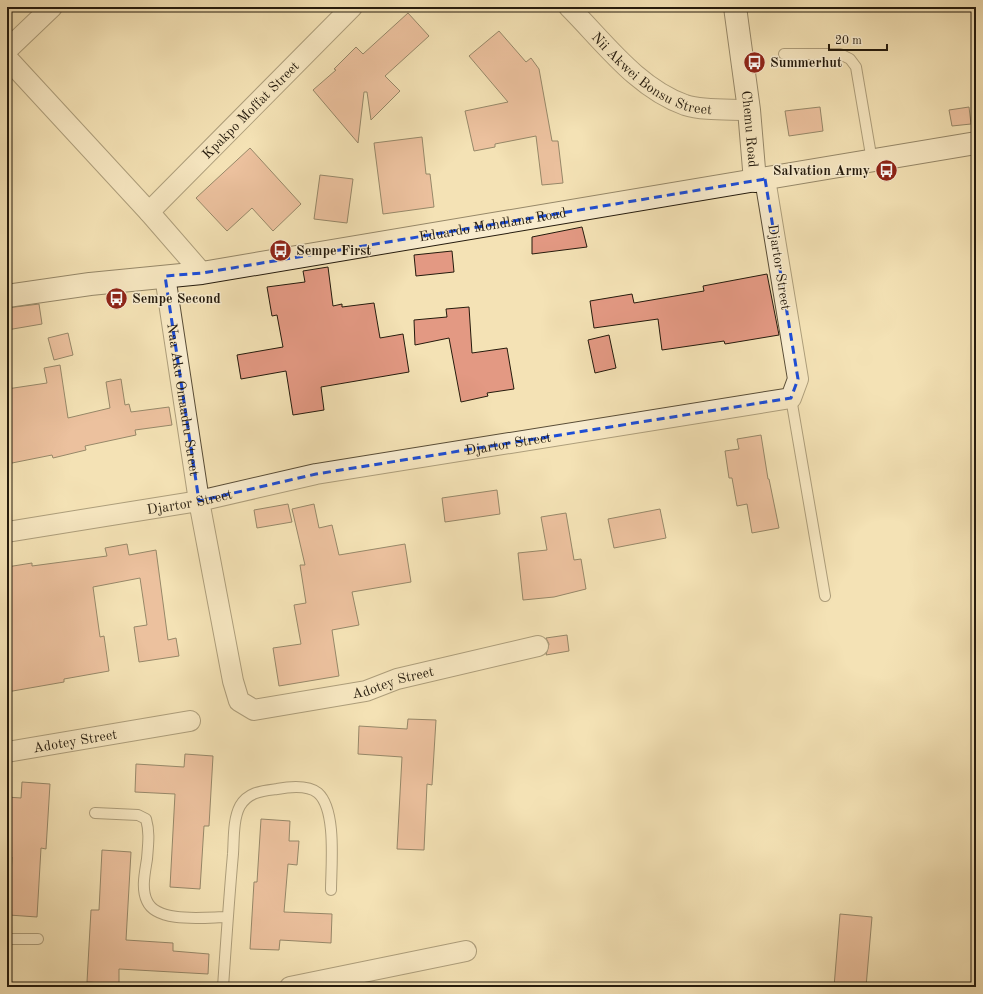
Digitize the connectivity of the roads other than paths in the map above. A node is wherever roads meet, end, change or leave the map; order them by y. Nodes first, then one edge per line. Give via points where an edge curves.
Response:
1 (52, 7) edge
2 (352, 7) edge
3 (569, 7) edge
4 (735, 7) edge
5 (7, 50) edge
6 (784, 54) dead end
7 (7, 58) edge
8 (748, 110) junction
9 (976, 143) edge
10 (872, 161) junction
11 (760, 180) junction
12 (149, 212) junction
13 (202, 273) junction
14 (165, 276) junction
15 (7, 296) edge
16 (791, 398) junction
17 (199, 501) junction
18 (7, 532) edge
19 (825, 596) dead end
20 (538, 646) dead end
21 (246, 707) joint
22 (190, 721) dead end
23 (7, 752) edge
24 (94, 813) dead end
25 (331, 890) dead end
26 (227, 917) junction
27 (38, 939) dead end
28 (7, 940) edge
29 (466, 952) dead end
30 (223, 987) edge
31 (290, 987) edge

1 - 5 street
2 - 12 street, Kpakpo Moffat Street
3 - 8 street, Nii Akwei Bonsu Street via 653,89 685,105
4 - 8 main road, Chemu Road
6 - 10 lane via 840,54 850,59 856,67
7 - 12 street
8 - 11 main road, Chemu Road
9 - 10 main road, Eduardo Mohdlana Road
10 - 11 main road, Eduardo Mohdlana Road
11 - 13 main road, Eduardo Mohdlana Road
11 - 16 street, Djartor Street via 798,379
12 - 13 street
13 - 14 main road, Eduardo Mohdlana Road
14 - 15 main road, Eduardo Mohdlana Road
14 - 17 street, Naa Aku Omaadru Street
16 - 17 street, Djartor Street via 316,474
16 - 19 lane
17 - 18 street, Djartor Street
17 - 21 street, Naa Aku Omaadru Street via 233,680 239,701
20 - 21 street, Adotey Street via 397,679 366,690 254,710
22 - 23 street, Adotey Street
24 - 26 lane via 138,815 146,819 149,830 144,887 147,902 156,911 174,917
25 - 26 lane via 332,837 327,809 318,793 307,788 262,791 249,795 240,807 236,823
26 - 30 lane
27 - 28 lane
29 - 31 street

